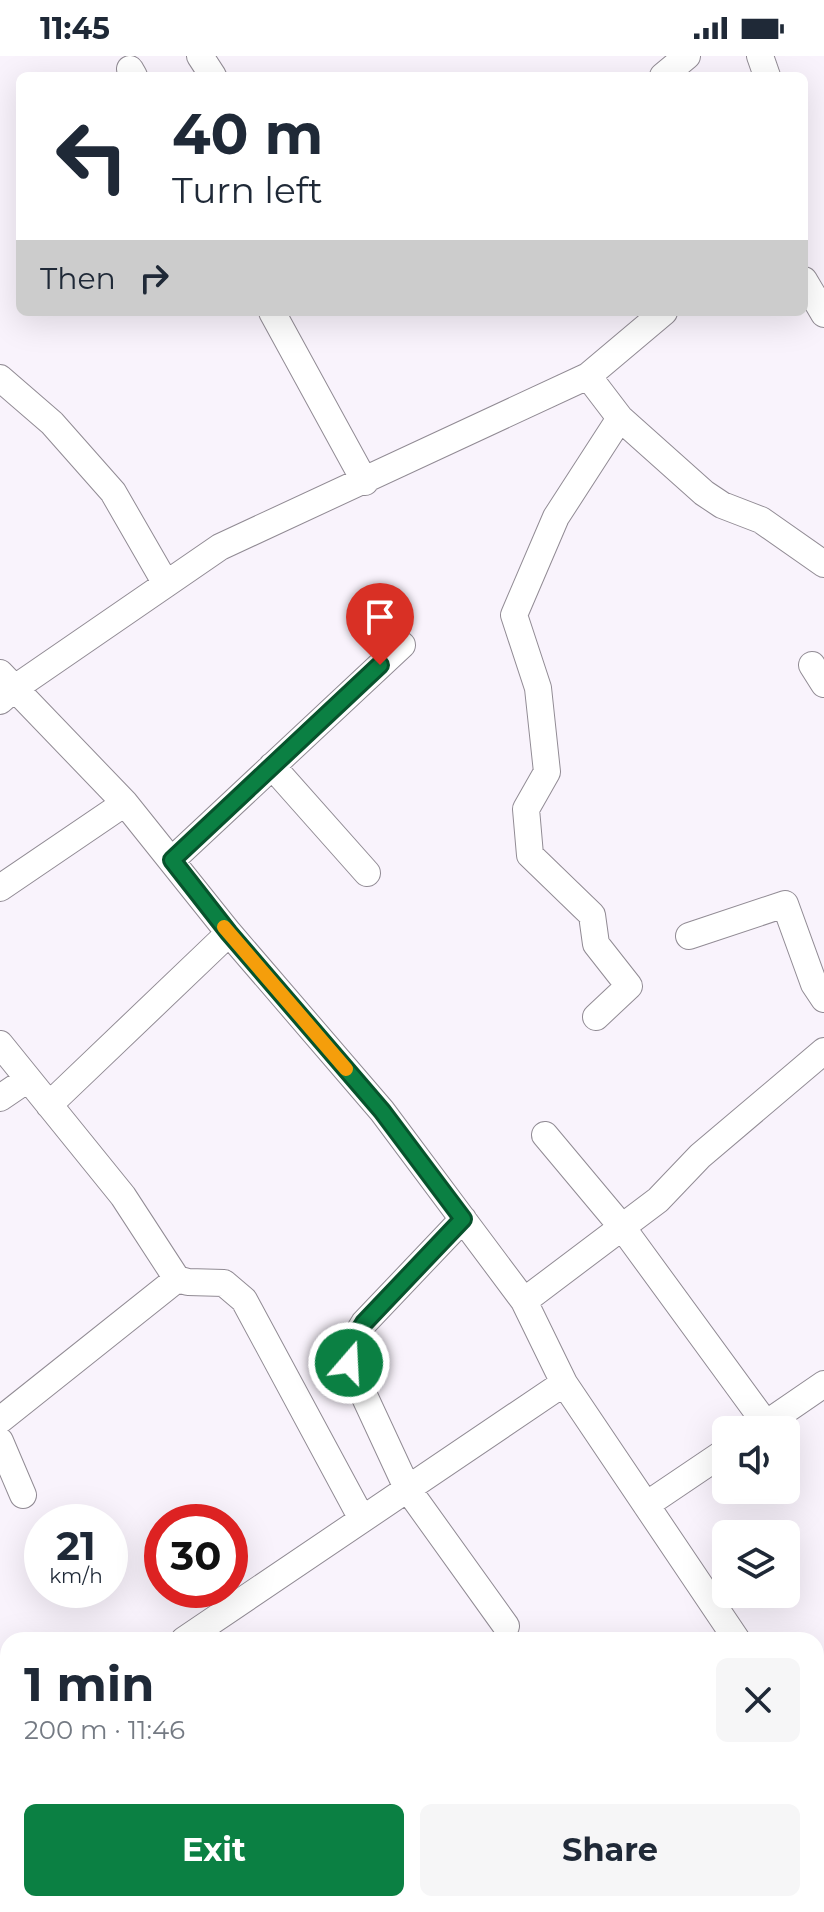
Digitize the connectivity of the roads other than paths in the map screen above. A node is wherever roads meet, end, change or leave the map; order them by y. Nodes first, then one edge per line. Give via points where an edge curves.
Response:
1 (687, 56) edge
2 (668, 72) edge
3 (808, 287) edge
4 (824, 314) edge
5 (276, 316) edge
6 (659, 316) edge
7 (588, 376) junction
8 (0, 378) edge
9 (620, 418) junction
10 (365, 482) junction
11 (824, 564) edge
12 (166, 584) junction
13 (402, 645) dead end
14 (5, 687) edge
15 (272, 766) junction
16 (125, 803) junction
17 (172, 860) junction
18 (367, 873) dead end
19 (0, 888) edge
20 (229, 933) junction
21 (689, 936) dead end
22 (824, 999) edge
23 (596, 1017) dead end
24 (0, 1044) edge
25 (824, 1051) edge
26 (28, 1079) junction
27 (0, 1098) edge
28 (49, 1105) junction
29 (545, 1135) dead end
30 (463, 1219) junction
31 (622, 1227) junction
32 (177, 1279) junction
33 (524, 1301) junction
34 (564, 1383) junction
35 (824, 1384) edge
36 (753, 1416) edge
37 (777, 1416) edge
38 (0, 1420) edge
39 (0, 1441) edge
40 (712, 1460) edge
41 (407, 1488) junction
42 (23, 1495) dead end
43 (646, 1505) junction
44 (362, 1519) junction
45 (506, 1626) dead end
46 (196, 1632) edge
47 (732, 1632) edge

1 - 2 street
3 - 4 street
5 - 10 street
6 - 7 street
7 - 9 street
7 - 10 street
8 - 12 street via 52,423 113,492
9 - 11 street via 704,493 761,520
9 - 23 street via 556,517 514,615 538,688 547,772 526,809 530,855 592,915 596,944 629,986
10 - 12 street via 220,547
12 - 14 street
13 - 15 street
14 - 16 street
15 - 17 street
15 - 18 street
16 - 17 street
16 - 19 street
17 - 20 street
20 - 28 street
20 - 30 street via 382,1111
21 - 22 street via 785,904
24 - 26 street
25 - 31 street
26 - 27 street
26 - 28 street
28 - 32 street via 123,1196
29 - 31 street
30 - 33 street
30 - 41 street via 364,1323 351,1344 349,1363
31 - 33 street
31 - 36 street
32 - 38 street
32 - 44 street via 224,1283 244,1300
33 - 34 street
34 - 41 street
34 - 43 street
35 - 37 street
39 - 42 street
40 - 43 street
41 - 44 street
41 - 45 street
43 - 47 street
44 - 46 street

